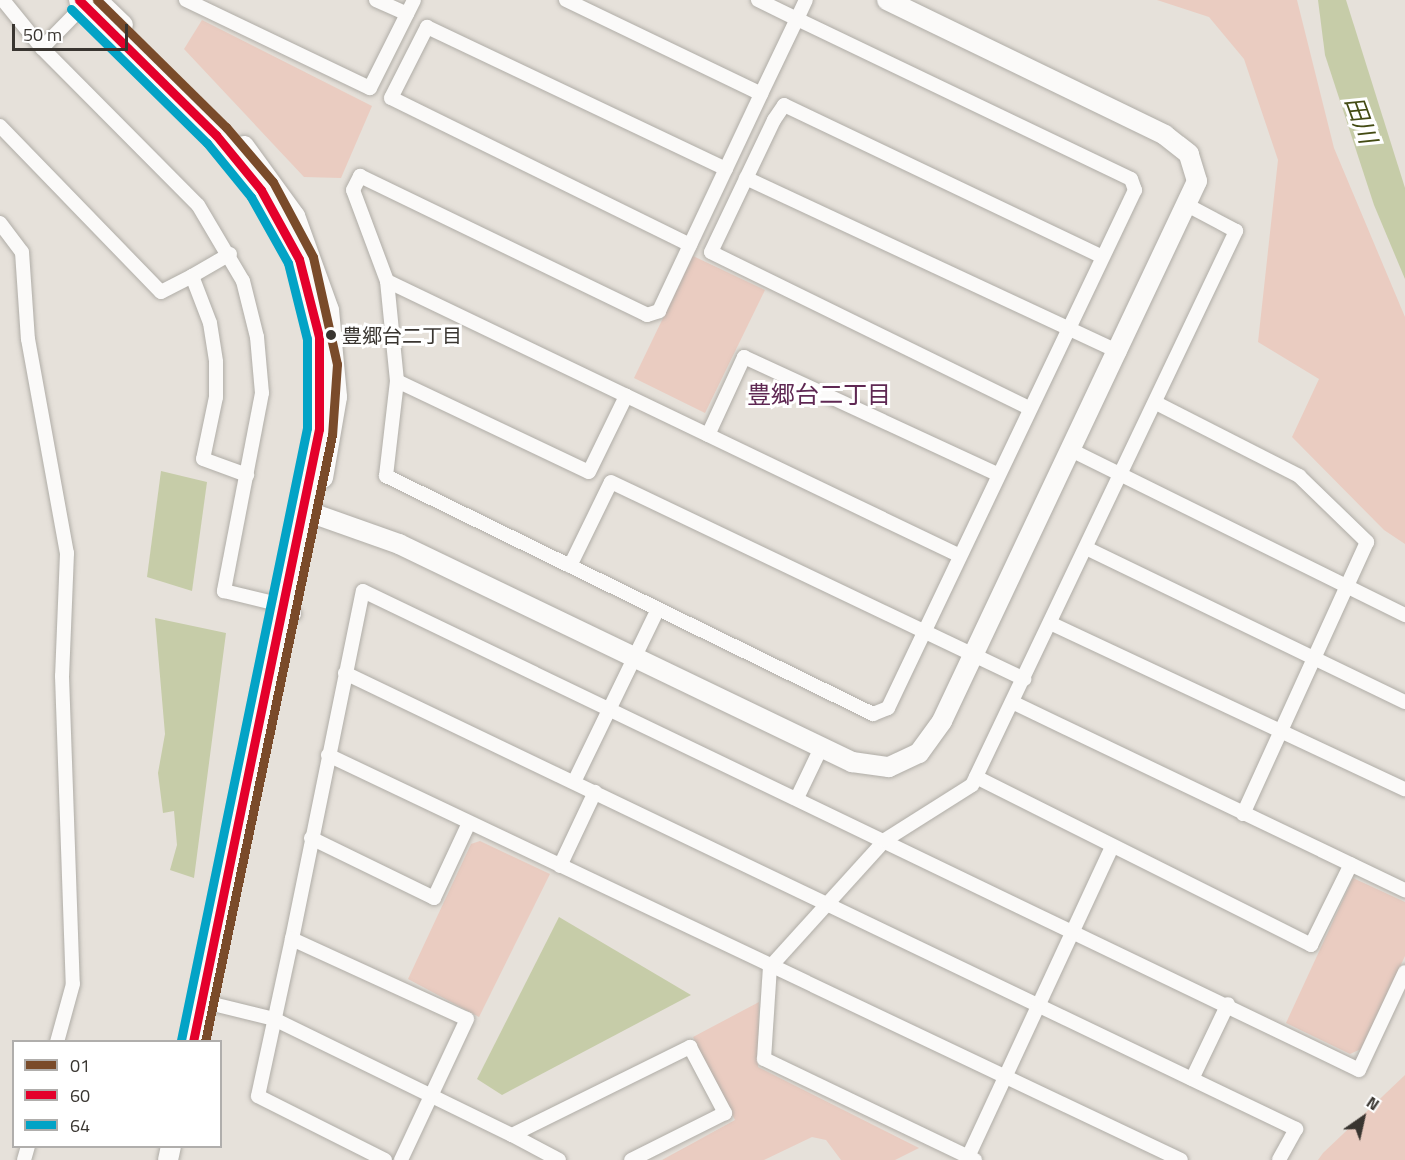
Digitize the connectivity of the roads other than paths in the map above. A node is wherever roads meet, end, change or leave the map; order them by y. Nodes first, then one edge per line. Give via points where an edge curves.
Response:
1 (3, 0) edge
2 (186, 0) edge
3 (376, 0) edge
4 (414, 0) edge
5 (566, 0) edge
6 (758, 0) edge
7 (806, 0) edge
8 (887, 0) edge
9 (87, 1) edge
10 (407, 14) junction
11 (797, 19) junction
12 (42, 48) junction
13 (761, 94) junction
14 (0, 126) edge
15 (726, 169) junction
16 (746, 178) junction
17 (1189, 206) junction
18 (0, 223) edge
19 (690, 244) junction
20 (230, 254) junction
21 (1102, 257) junction
22 (192, 276) junction
23 (387, 281) junction
24 (1068, 328) junction
25 (1119, 352) junction
26 (397, 381) junction
27 (626, 396) junction
28 (1156, 403) junction
29 (1029, 408) junction
30 (708, 435) junction
31 (1071, 450) junction
32 (1122, 473) junction
33 (997, 474) junction
34 (247, 475) junction
35 (309, 511) junction
36 (1086, 548) junction
37 (958, 555) junction
38 (570, 566) junction
39 (1349, 589) junction
40 (288, 609) junction
41 (658, 609) junction
42 (1405, 615) edge
43 (1050, 623) junction
44 (924, 630) junction
45 (972, 654) junction
46 (1317, 657) junction
47 (634, 660) junction
48 (345, 673) junction
49 (1023, 679) junction
50 (1012, 702) junction
51 (1405, 702) edge
52 (610, 708) junction
53 (1281, 733) junction
54 (821, 748) junction
55 (328, 755) junction
56 (976, 777) junction
57 (574, 782) junction
58 (1405, 789) edge
59 (595, 792) junction
60 (797, 798) junction
61 (1243, 814) junction
62 (469, 823) junction
63 (312, 838) junction
64 (885, 840) junction
65 (1112, 847) junction
66 (1351, 864) junction
67 (560, 866) junction
68 (1405, 890) edge
69 (827, 904) junction
70 (1073, 931) junction
71 (292, 939) junction
72 (770, 967) junction
73 (1405, 972) edge
74 (208, 999) junction
75 (1228, 1004) junction
76 (1037, 1006) junction
77 (274, 1019) junction
78 (57, 1040) edge
79 (192, 1040) edge
80 (205, 1040) edge
81 (1004, 1077) junction
82 (1192, 1079) junction
83 (433, 1095) junction
84 (512, 1135) junction
85 (971, 1158) edge
86 (385, 1160) edge
87 (401, 1160) edge
88 (559, 1160) edge
89 (632, 1160) edge
90 (1181, 1160) edge
91 (1279, 1160) edge

1 - 12 street
2 - 10 street via 370,88
3 - 10 street
4 - 10 street
5 - 13 street
6 - 11 street
7 - 11 street
8 - 17 street via 1165,135 1189,154 1197,181
9 - 12 street
9 - 35 street via 252,155 294,216 313,257 337,364 332,435
11 - 13 street
11 - 21 street via 1131,179 1135,190
12 - 20 street via 198,205
13 - 15 street
14 - 22 street via 161,292
15 - 19 street
15 - 19 street via 427,27 391,98
16 - 21 street via 784,105
16 - 24 street
16 - 29 street via 711,252
17 - 25 street
17 - 28 street via 1236,231
18 - 78 street via 22,252 28,339 67,553 62,676 73,984
19 - 23 street via 659,311 647,315 360,176 353,190
20 - 22 street
20 - 34 street via 257,337 262,393
21 - 24 street
22 - 34 street via 210,323 216,362 216,397 203,459
23 - 26 street
23 - 27 street
24 - 25 street
24 - 29 street
25 - 31 street
26 - 27 street via 589,472
26 - 38 street via 386,476
27 - 30 street
28 - 32 street
28 - 39 street via 1299,476 1366,542
29 - 33 street
30 - 33 street via 744,357
30 - 37 street
31 - 32 street
31 - 45 street
32 - 36 street
32 - 39 street
33 - 37 street
34 - 40 street via 224,591
35 - 40 street
35 - 47 street via 390,540
36 - 43 street
36 - 46 street
37 - 44 street
38 - 41 street
38 - 44 street via 611,482
39 - 42 street
39 - 46 street
40 - 74 street
41 - 44 street via 873,714 888,708
41 - 47 street
43 - 49 street
43 - 53 street
44 - 45 street
45 - 49 street
45 - 54 street via 942,721 919,753 889,767 852,762
46 - 51 street
46 - 53 street
47 - 52 street
47 - 54 street
48 - 52 street via 363,591
48 - 55 street
48 - 57 street
49 - 50 street
50 - 56 street
50 - 61 street
52 - 57 street
52 - 60 street
53 - 58 street
53 - 61 street
54 - 60 street
55 - 62 street
55 - 63 street
56 - 64 street
56 - 65 street
57 - 59 street
59 - 67 street
59 - 69 street
60 - 64 street
61 - 66 street
62 - 63 street via 434,898
62 - 67 street
63 - 71 street
64 - 69 street
64 - 70 street
65 - 66 street via 1311,945
65 - 70 street
66 - 68 street
67 - 72 street
69 - 72 street
69 - 76 street
70 - 75 street
70 - 76 street
71 - 77 street
71 - 83 street via 467,1019
72 - 81 street
72 - 85 street via 764,1059
73 - 75 street via 1359,1070
74 - 77 street
74 - 79 street
74 - 80 street
75 - 82 street
76 - 81 street
76 - 82 street
77 - 83 street
77 - 86 street via 258,1096
81 - 85 street
81 - 90 street
82 - 91 street via 1296,1129
83 - 84 street
83 - 87 street
84 - 88 street
84 - 89 street via 690,1047 725,1113

